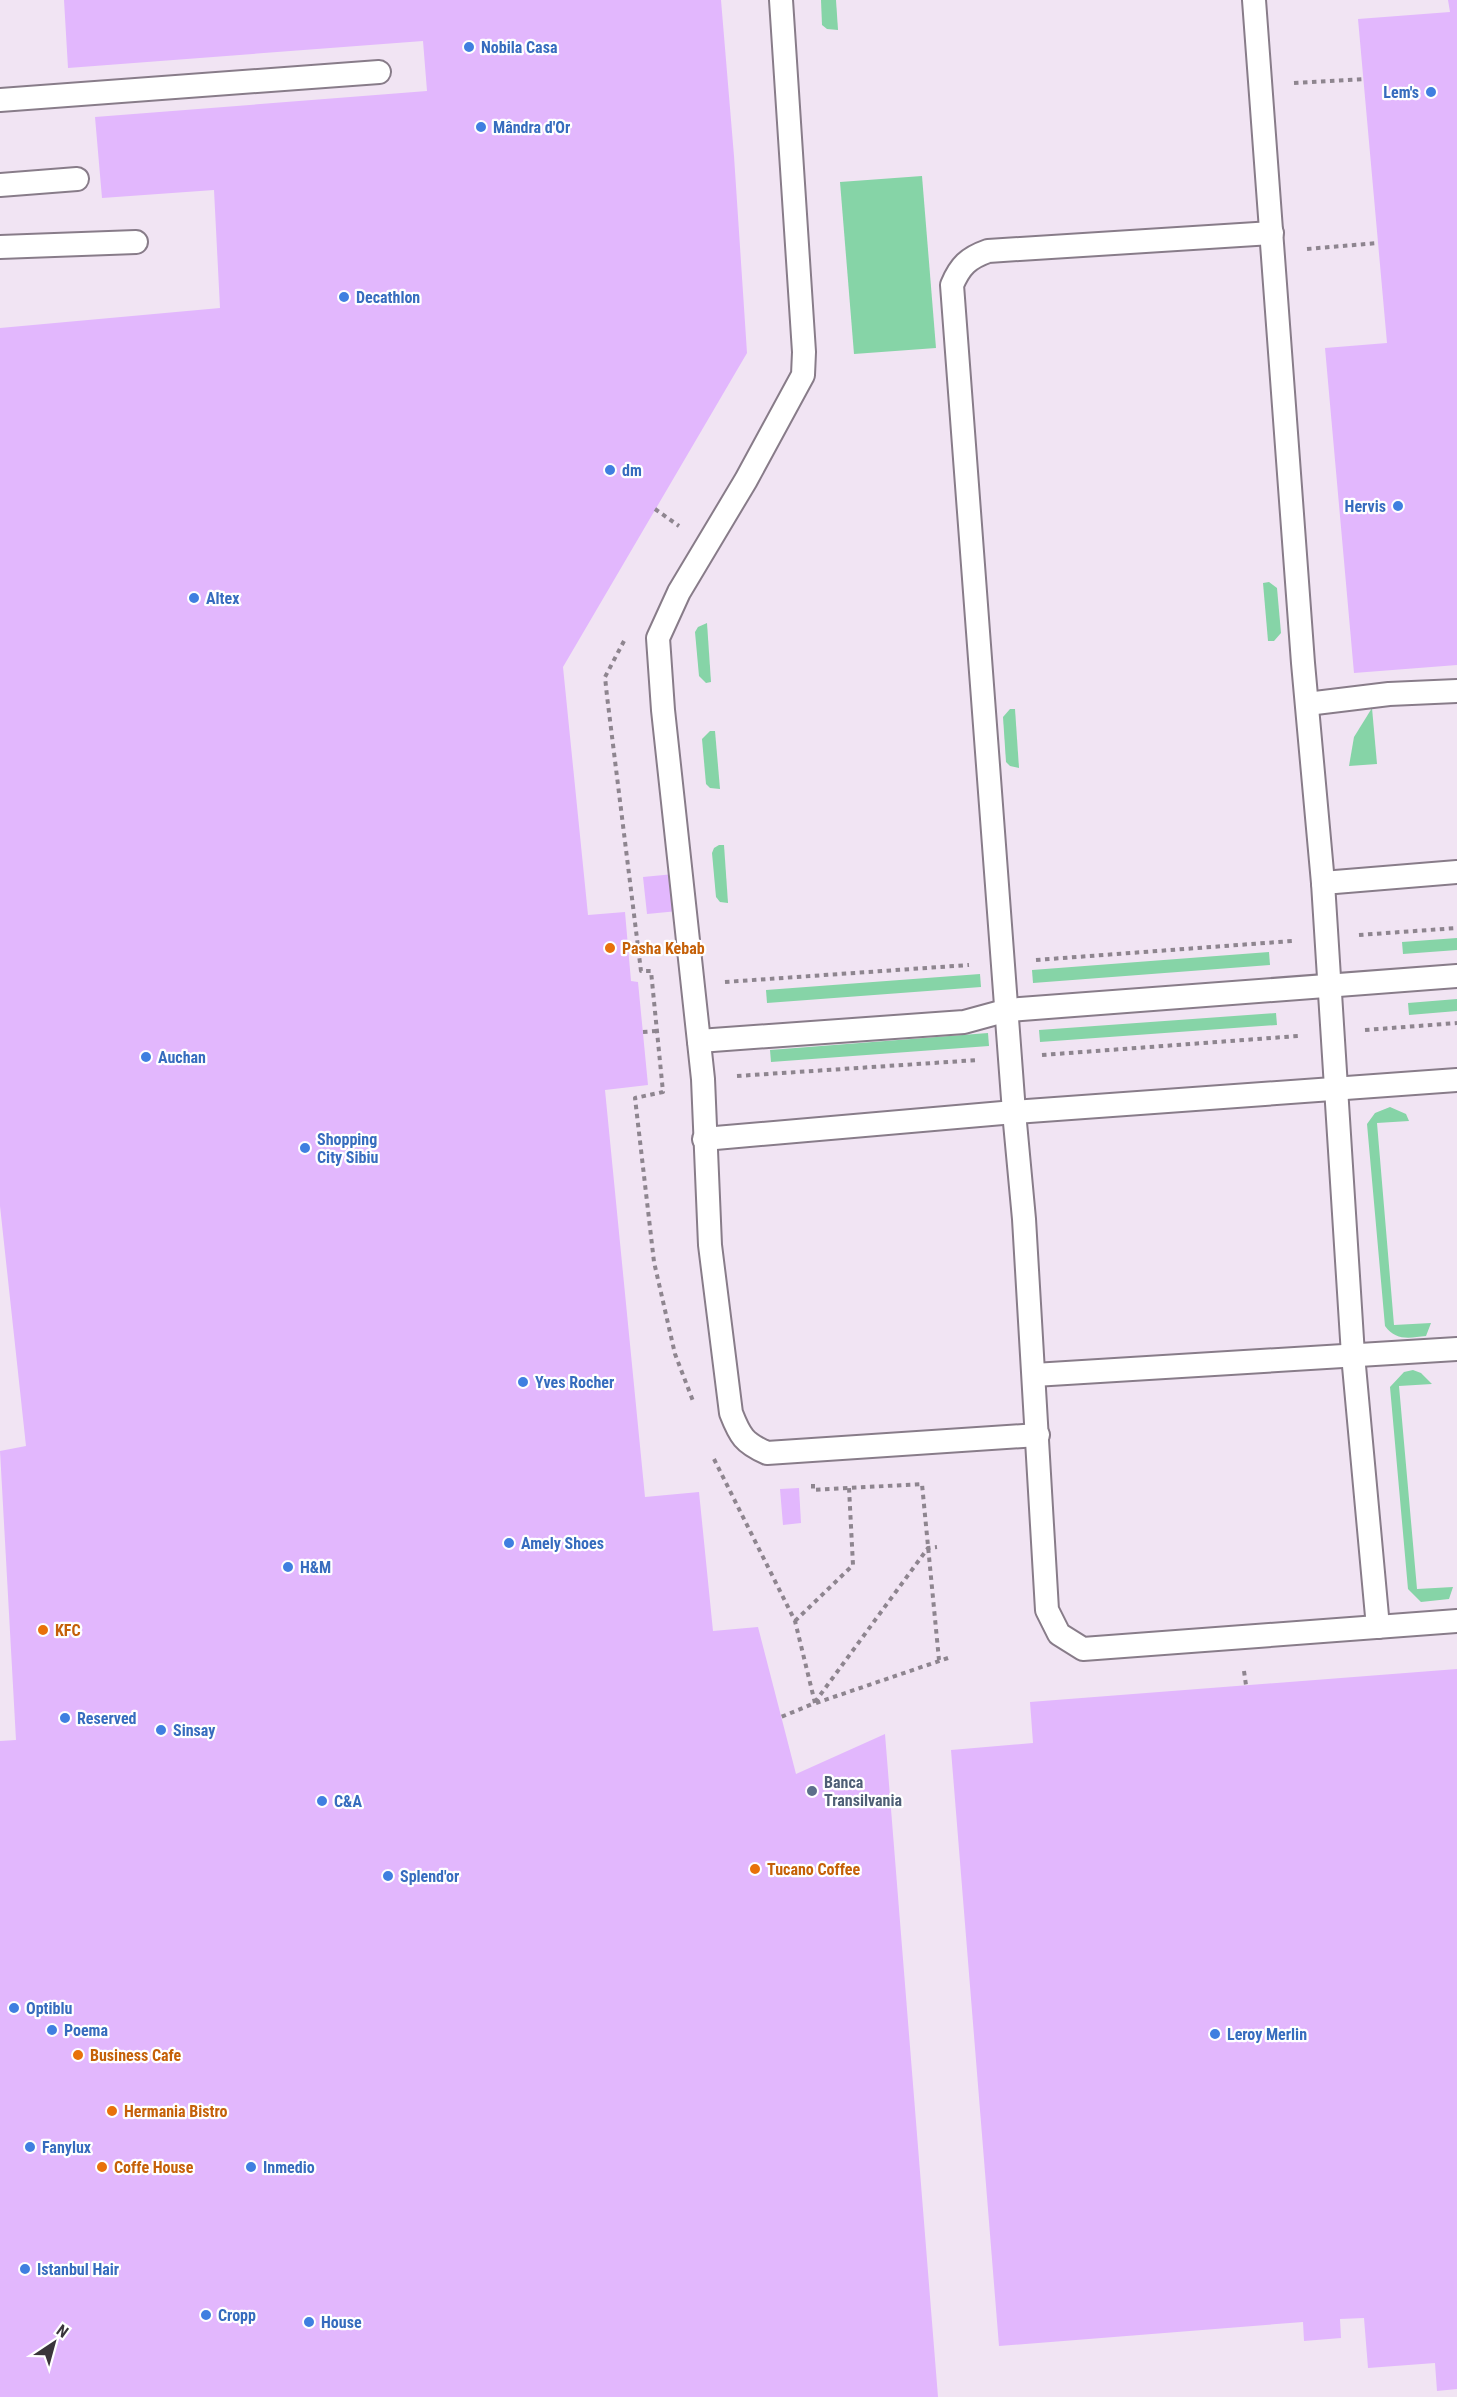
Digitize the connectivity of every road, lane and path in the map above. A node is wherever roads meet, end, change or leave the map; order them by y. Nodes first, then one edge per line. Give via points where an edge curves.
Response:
1 (781, 0) edge
2 (1254, 0) edge
3 (380, 72) dead end
4 (1364, 79) dead end
5 (1261, 85) junction
6 (0, 100) edge
7 (77, 179) dead end
8 (0, 185) edge
9 (136, 242) dead end
10 (1272, 242) junction
11 (1378, 243) dead end
12 (0, 247) edge
13 (1457, 691) edge
14 (1307, 704) junction
15 (1457, 872) edge
16 (1323, 883) junction
17 (1457, 928) edge
18 (1327, 938) junction
19 (1004, 963) junction
20 (1457, 976) edge
21 (693, 984) junction
22 (1330, 985) junction
23 (653, 987) dead end
24 (1008, 1010) junction
25 (1457, 1023) edge
26 (657, 1031) dead end
27 (643, 1032) dead end
28 (1333, 1033) junction
29 (699, 1041) junction
30 (1010, 1057) junction
31 (703, 1079) junction
32 (1457, 1080) edge
33 (661, 1081) dead end
34 (1337, 1089) junction
35 (1014, 1112) junction
36 (704, 1139) junction
37 (1457, 1349) edge
38 (1353, 1355) junction
39 (1034, 1375) junction
40 (1038, 1435) junction
41 (811, 1450) junction
42 (849, 1488) junction
43 (938, 1547) dead end
44 (928, 1548) junction
45 (795, 1621) dead end
46 (1457, 1621) edge
47 (1378, 1627) junction
48 (951, 1657) dead end
49 (939, 1660) junction

1 - 21 lane via 803,375 679,592 658,638
2 - 5 lane
3 - 6 lane
4 - 5 path
5 - 10 lane
7 - 8 lane
9 - 12 lane
10 - 11 path
10 - 14 lane
10 - 19 lane via 988,251 959,268 952,285
13 - 14 lane
14 - 16 lane
15 - 16 lane
16 - 18 lane
17 - 18 path
18 - 19 path
18 - 22 lane
19 - 21 path
19 - 24 lane
20 - 22 lane
21 - 23 path
21 - 29 lane
22 - 24 lane
22 - 28 lane
24 - 29 lane via 964,1022
24 - 30 lane
25 - 28 path
26 - 27 path
28 - 30 path
28 - 34 lane
29 - 31 lane
30 - 31 path
30 - 35 lane
31 - 33 path
31 - 36 lane
32 - 34 lane
34 - 35 lane
34 - 38 lane
35 - 36 lane
35 - 39 lane
36 - 41 lane via 710,1245 731,1413 749,1445 766,1454
37 - 38 lane
38 - 39 lane
38 - 47 lane
39 - 40 lane
40 - 41 lane
40 - 47 lane via 1047,1610 1059,1634 1083,1649
41 - 42 path via 813,1490
42 - 44 path via 922,1484
42 - 45 path via 853,1565
43 - 44 path
44 - 49 path
44 - 49 path via 815,1703
46 - 47 lane
48 - 49 path

